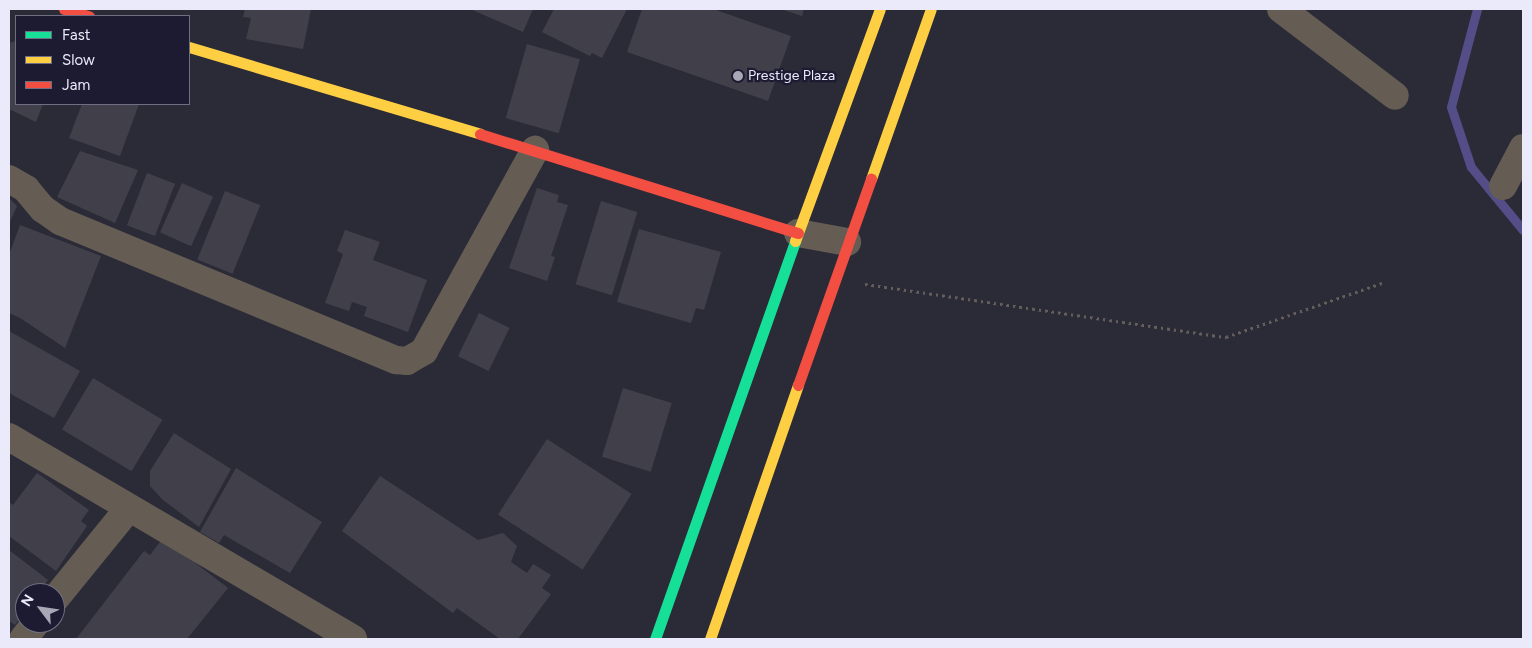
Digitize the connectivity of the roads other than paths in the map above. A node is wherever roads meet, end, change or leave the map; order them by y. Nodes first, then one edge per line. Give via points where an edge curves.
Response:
1 (64, 9) edge
2 (880, 9) edge
3 (931, 9) edge
4 (1281, 9) edge
5 (85, 15) edge
6 (190, 47) edge
7 (1395, 96) dead end
8 (1523, 148) edge
9 (535, 150) junction
10 (9, 179) edge
11 (1503, 186) dead end
12 (798, 232) junction
13 (848, 242) junction
14 (9, 437) edge
15 (130, 508) junction
16 (65, 587) edge
17 (353, 639) edge
18 (655, 639) edge
19 (710, 639) edge

1 - 5 main road
2 - 12 main road
3 - 13 main road
4 - 7 street
6 - 9 main road
8 - 11 street
9 - 10 street via 424,352 407,361 396,360 60,222 43,210 26,189
9 - 12 main road
12 - 13 street
12 - 18 main road
13 - 19 main road
14 - 15 street
15 - 16 street
15 - 17 street

